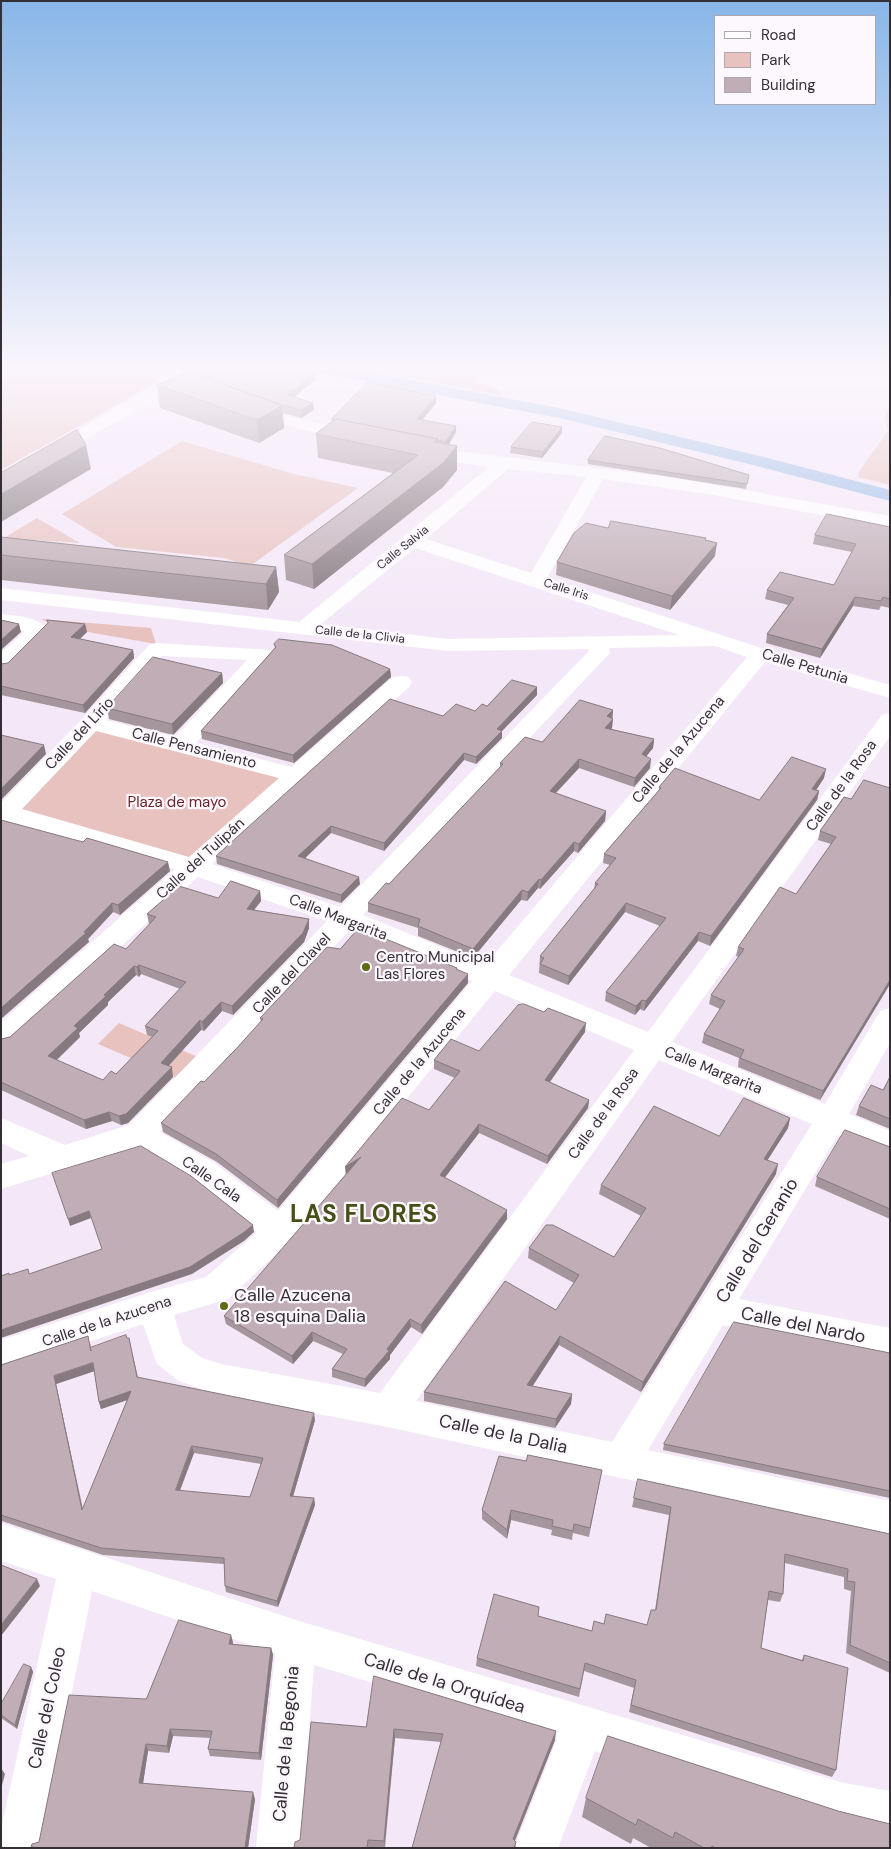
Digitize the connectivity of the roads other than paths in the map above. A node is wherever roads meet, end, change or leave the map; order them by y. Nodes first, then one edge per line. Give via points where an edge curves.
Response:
1 (50, 452) edge
2 (426, 452) edge
3 (502, 465) junction
4 (598, 473) junction
5 (1, 480) edge
6 (890, 522) edge
7 (412, 541) junction
8 (536, 580) junction
9 (1, 594) edge
10 (1, 620) edge
11 (303, 629) junction
12 (720, 640) junction
13 (599, 642) junction
14 (760, 654) junction
15 (1, 665) edge
16 (401, 682) dead end
17 (890, 692) edge
18 (890, 720) edge
19 (91, 723) junction
20 (180, 746) junction
21 (296, 775) junction
22 (3, 813) edge
23 (192, 866) junction
24 (345, 918) junction
25 (489, 978) junction
26 (890, 1018) edge
27 (1, 1038) edge
28 (653, 1047) junction
29 (831, 1120) junction
30 (1, 1130) edge
31 (139, 1134) junction
32 (890, 1144) edge
33 (66, 1158) junction
34 (1, 1177) edge
35 (280, 1231) junction
36 (154, 1306) junction
37 (716, 1309) junction
38 (890, 1343) edge
39 (1, 1356) edge
40 (388, 1411) junction
41 (621, 1461) junction
42 (890, 1519) edge
43 (1, 1542) edge
44 (77, 1569) junction
45 (296, 1640) junction
46 (583, 1726) junction
47 (890, 1813) edge
48 (19, 1848) edge
49 (278, 1848) edge
50 (536, 1848) edge

1 - 5 street
2 - 3 street
3 - 4 street
3 - 7 street, Calle Salvia
4 - 6 street
4 - 8 street
7 - 8 street, Calle Iris
7 - 11 street, Calle Salvia
8 - 12 street, Calle Iris
9 - 11 street, Calle de la Clivia
10 - 15 street via 28,624 38,630
11 - 13 street, Calle de la Clivia via 448,645
12 - 13 street, Calle de la Clivia
12 - 14 street, Calle Petunia
13 - 24 street, Calle del Clavel via 599,653
14 - 17 street, Calle Petunia
14 - 25 street, Calle de la Azucena
16 - 21 street, Calle del Tulipán
18 - 28 street, Calle de la Rosa
19 - 20 street, Calle Pensamiento
19 - 20 street, Calle del Lírio via 156,649 264,654
19 - 22 street, Calle del Lírio
20 - 21 street, Calle Pensamiento
21 - 23 street, Calle del Tulipán
22 - 23 street, Calle Margarita
23 - 24 street, Calle Margarita
23 - 27 street, Calle del Tulipán
24 - 25 street, Calle Margarita
24 - 31 street, Calle del Clavel
25 - 28 street, Calle Margarita
25 - 35 street, Calle de la Azucena
26 - 29 street, Calle del Geranio
28 - 29 street, Calle Margarita
28 - 40 street, Calle de la Rosa
29 - 32 street, Calle Margarita
29 - 37 street, Calle del Geranio
30 - 33 street
31 - 33 street, Calle del Clavel
31 - 35 street, Calle Cala via 205,1173
33 - 34 street, Calle del Clavel
35 - 36 street, Calle de la Azucena via 216,1289
36 - 39 street, Calle de la Azucena
36 - 40 street, Calle de la Dalia via 169,1352 191,1370 221,1380
37 - 38 street, Calle del Nardo
37 - 41 street, Calle del Geranio
40 - 41 street, Calle de la Dalia
41 - 42 street, Calle de la Dalia
43 - 44 street, Calle de la Orquídea
44 - 45 street, Calle de la Orquídea
44 - 48 street, Calle del Coleo
45 - 46 street, Calle de la Orquídea
45 - 49 street, Calle de la Begonia
46 - 47 street, Calle de la Orquídea via 844,1805
46 - 50 street

